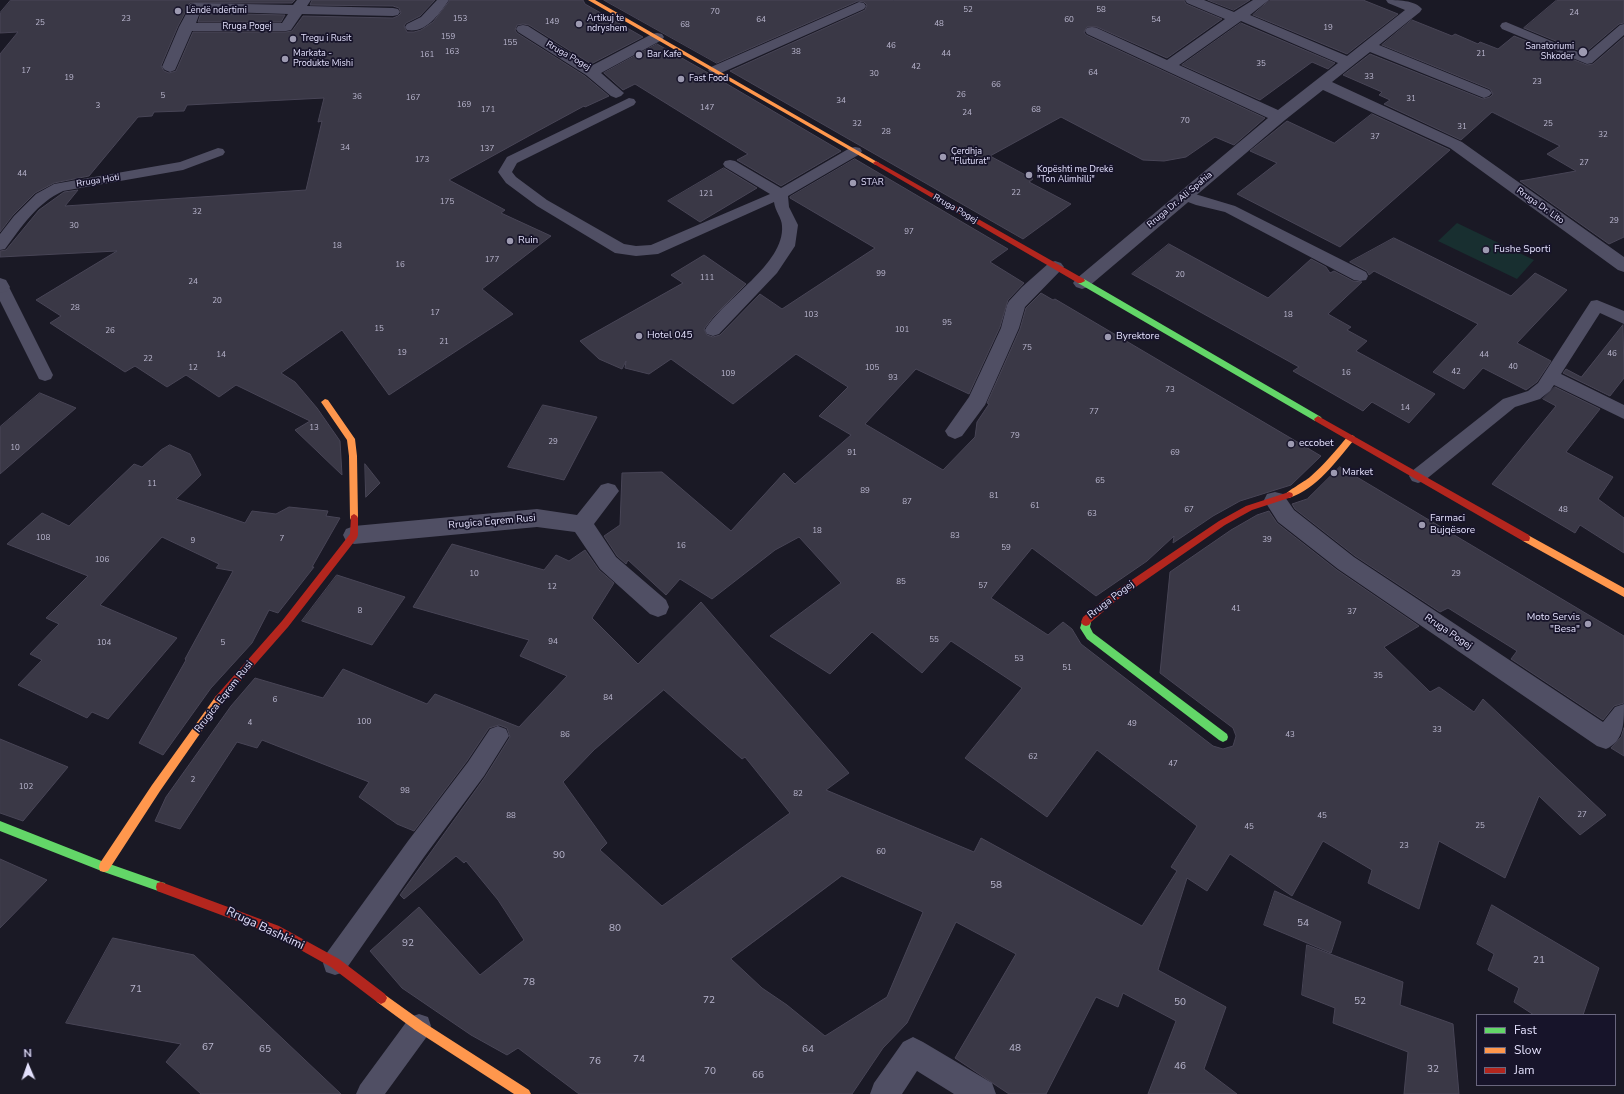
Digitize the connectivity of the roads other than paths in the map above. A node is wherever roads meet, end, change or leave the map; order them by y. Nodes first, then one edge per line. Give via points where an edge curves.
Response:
1 (443, 0) edge
2 (591, 0) edge
3 (1192, 0) edge
4 (1262, 0) edge
5 (1393, 0) edge
6 (196, 4) edge
7 (301, 5) edge
8 (859, 6) dead end
9 (393, 12) dead end
10 (1237, 17) junction
11 (1506, 26) dead end
12 (186, 27) junction
13 (411, 27) dead end
14 (1624, 28) edge
15 (523, 29) dead end
16 (1092, 31) dead end
17 (657, 37) junction
18 (1368, 46) junction
19 (1348, 62) junction
20 (1168, 66) junction
21 (170, 67) dead end
22 (716, 70) junction
23 (591, 72) junction
24 (1321, 83) junction
25 (616, 93) dead end
26 (1484, 93) dead end
27 (629, 102) dead end
28 (1279, 117) junction
29 (855, 151) junction
30 (218, 152) dead end
31 (730, 164) dead end
32 (781, 194) junction
33 (1185, 196) junction
34 (0, 245) edge
35 (1624, 266) edge
36 (1055, 267) junction
37 (1360, 276) dead end
38 (1082, 283) junction
39 (1, 286) edge
40 (1624, 318) edge
41 (713, 330) dead end
42 (45, 375) dead end
43 (1551, 376) junction
44 (325, 402) dead end
45 (1624, 413) edge
46 (955, 431) dead end
47 (1351, 438) junction
48 (1418, 476) junction
49 (608, 491) dead end
50 (1275, 500) junction
51 (582, 524) junction
52 (354, 535) junction
53 (1624, 593) edge
54 (658, 607) dead end
55 (1624, 715) edge
56 (498, 736) dead end
57 (1223, 737) dead end
58 (0, 826) edge
59 (104, 867) junction
60 (335, 963) junction
61 (420, 1026) junction
62 (369, 1094) edge
63 (525, 1094) edge
64 (885, 1094) edge
65 (981, 1094) edge

1 - 13 lane via 431,17
2 - 17 street, Rruga Pogej
3 - 10 street
4 - 10 street
5 - 18 street, Rruga Dr. Ali Spahia via 1415,9
6 - 7 street, Rruga Pogej
6 - 12 street, Rruga Pogej
7 - 9 street, Rruga Pogej
7 - 12 street, Rruga Pogej via 286,27
8 - 22 street
10 - 19 street
10 - 20 street
11 - 14 lane via 1587,60
12 - 21 street, Rruga Pogej
15 - 23 street, Rruga Pogej
16 - 20 street
17 - 22 street, Rruga Pogej
17 - 23 street, Rruga Pogej
18 - 19 street, Rruga Dr. Ali Spahia
18 - 26 street
19 - 24 street, Rruga Dr. Ali Spahia
20 - 28 street
22 - 29 street, Rruga Pogej
23 - 25 street
24 - 28 street, Rruga Dr. Ali Spahia
24 - 35 street, Rruga Dr. Lito via 1456,145
27 - 32 lane via 512,160 506,172 511,180 542,203 620,249 636,251 653,250
28 - 33 street, Rruga Dr. Ali Spahia
29 - 32 lane
29 - 36 street, Rruga Pogej
30 - 34 lane, Rruga Hoti via 183,166 48,191 31,207
31 - 32 lane
32 - 41 lane via 782,207 790,225 786,246 770,269
33 - 37 lane via 1230,209
33 - 38 street, Rruga Dr. Ali Spahia
36 - 38 street, Rruga Pogej
36 - 46 street via 1016,305 1010,328 978,400
38 - 47 street, Rruga Pogej
39 - 42 lane
40 - 43 lane via 1597,305
43 - 45 lane
43 - 48 lane via 1544,387 1534,395 1509,403
44 - 52 street via 351,439
47 - 48 street, Rruga Pogej
47 - 50 street, Rruga Pogej via 1299,492
48 - 53 street, Rruga Pogej
49 - 51 street
50 - 55 street, Rruga Pogej via 1286,516 1346,563 1606,738
50 - 57 street, Rruga Pogej via 1249,508 1222,523 1114,597 1086,620 1085,628 1090,636
51 - 52 street, Rrugica Eqrem Rusi via 537,518
51 - 54 street via 608,563
52 - 59 street, Rrugica Eqrem Rusi via 285,624 221,697
56 - 60 lane
58 - 59 street, Rruga Bashkimi
59 - 60 street, Rruga Bashkimi via 275,930
60 - 61 street, Rruga Bashkimi
61 - 62 lane
61 - 63 street, Rruga Bashkimi
64 - 65 street via 913,1052

